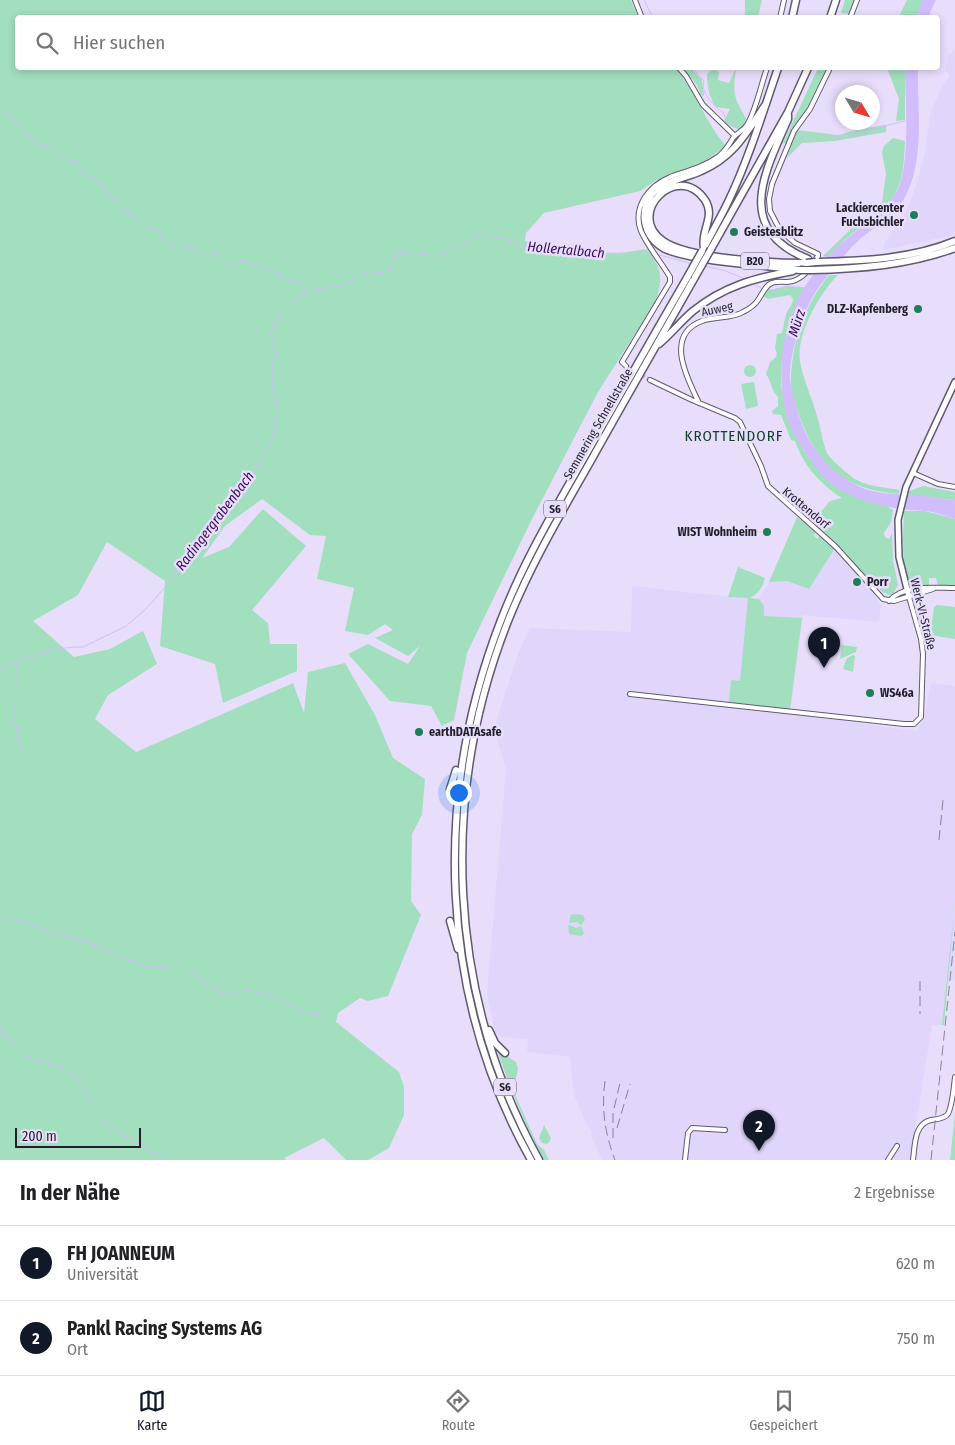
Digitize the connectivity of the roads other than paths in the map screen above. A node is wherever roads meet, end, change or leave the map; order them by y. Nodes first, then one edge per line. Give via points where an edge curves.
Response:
1 (635, 0) edge
2 (784, 0) edge
3 (796, 0) edge
4 (836, 0) edge
5 (857, 0) edge
6 (641, 15) edge
7 (781, 15) edge
8 (793, 15) edge
9 (831, 15) edge
10 (851, 15) edge
11 (681, 70) edge
12 (766, 70) edge
13 (777, 70) edge
14 (807, 70) edge
15 (829, 70) edge
16 (766, 104) junction
17 (788, 112) junction
18 (735, 136) junction
19 (955, 243) edge
20 (703, 253) junction
21 (807, 261) junction
22 (800, 270) junction
23 (656, 346) junction
24 (626, 366) dead end
25 (650, 380) tunnel mouth
26 (955, 382) edge
27 (699, 403) junction
28 (913, 472) junction
29 (955, 487) edge
30 (955, 588) edge
31 (933, 589) junction
32 (907, 590) junction
33 (909, 597) junction
34 (888, 601) junction
35 (630, 694) dead end
36 (463, 752) junction
37 (450, 789) dead end
38 (450, 921) dead end
39 (462, 960) junction
40 (478, 999) junction
41 (505, 1053) dead end
42 (955, 1079) edge
43 (725, 1130) dead end
44 (897, 1146) dead end
45 (531, 1160) edge
46 (539, 1160) edge
47 (685, 1160) edge
48 (888, 1160) edge
49 (913, 1160) edge

1 - 6 street
2 - 7 street
3 - 8 highway
4 - 9 highway
5 - 10 street
11 - 18 street via 703,104
12 - 18 street via 749,121
13 - 16 highway, Semmering Schnellstraße / S6
14 - 17 highway, Semmering Schnellstraße / S6
15 - 27 street, Auweg via 810,109 794,131 769,199 770,211 780,230 818,256 804,276 768,285 757,302 746,311 702,321 684,334 681,341 684,366
16 - 20 highway, Semmering Schnellstraße / S6 via 730,199
16 - 20 highway via 742,140 725,157 702,171 660,187 647,202 645,224 656,242 676,253
17 - 21 highway via 764,175 762,209 766,223 777,239
17 - 23 highway, Semmering Schnellstraße / S6, bridge
18 - 24 street via 728,147 707,163 654,186 640,207 642,231 670,277 669,287 622,362
19 - 21 highway, B20, bridge via 864,260
19 - 22 highway, B20, bridge via 926,257 858,267
20 - 20 highway via 672,246 655,233 650,214 660,194 674,187 684,187 694,190 705,200 709,219 702,241
20 - 21 highway, B20 via 759,261
20 - 22 highway, B20 via 750,266
20 - 36 highway, Semmering Schnellstraße / S6, bridge via 554,510 520,577 481,675
22 - 23 highway via 754,279 719,293
23 - 40 highway, Semmering Schnellstraße / S6 via 527,578 488,676 464,792 461,865
25 - 27 street, Krottendorf
26 - 28 main road, Werk-VI-Straße
27 - 34 street, Krottendorf via 740,422 768,486 836,547
28 - 29 street via 938,484
28 - 32 main road, Werk-VI-Straße via 898,520 899,550
30 - 31 street
31 - 32 street
31 - 33 street
32 - 33 main road, Werk-VI-Straße
32 - 34 street
33 - 34 street
33 - 35 street, Werk-VI-Straße via 924,658 921,717 914,724
36 - 37 highway
36 - 39 highway, Semmering Schnellstraße / S6 via 454,858
38 - 39 highway
39 - 45 highway, Semmering Schnellstraße / S6 via 485,1056 506,1111
40 - 41 highway via 491,1036
40 - 46 highway, Semmering Schnellstraße / S6 via 490,1046 512,1106
42 - 49 street via 947,1115 920,1126
43 - 47 street via 692,1128 688,1133
44 - 48 street

